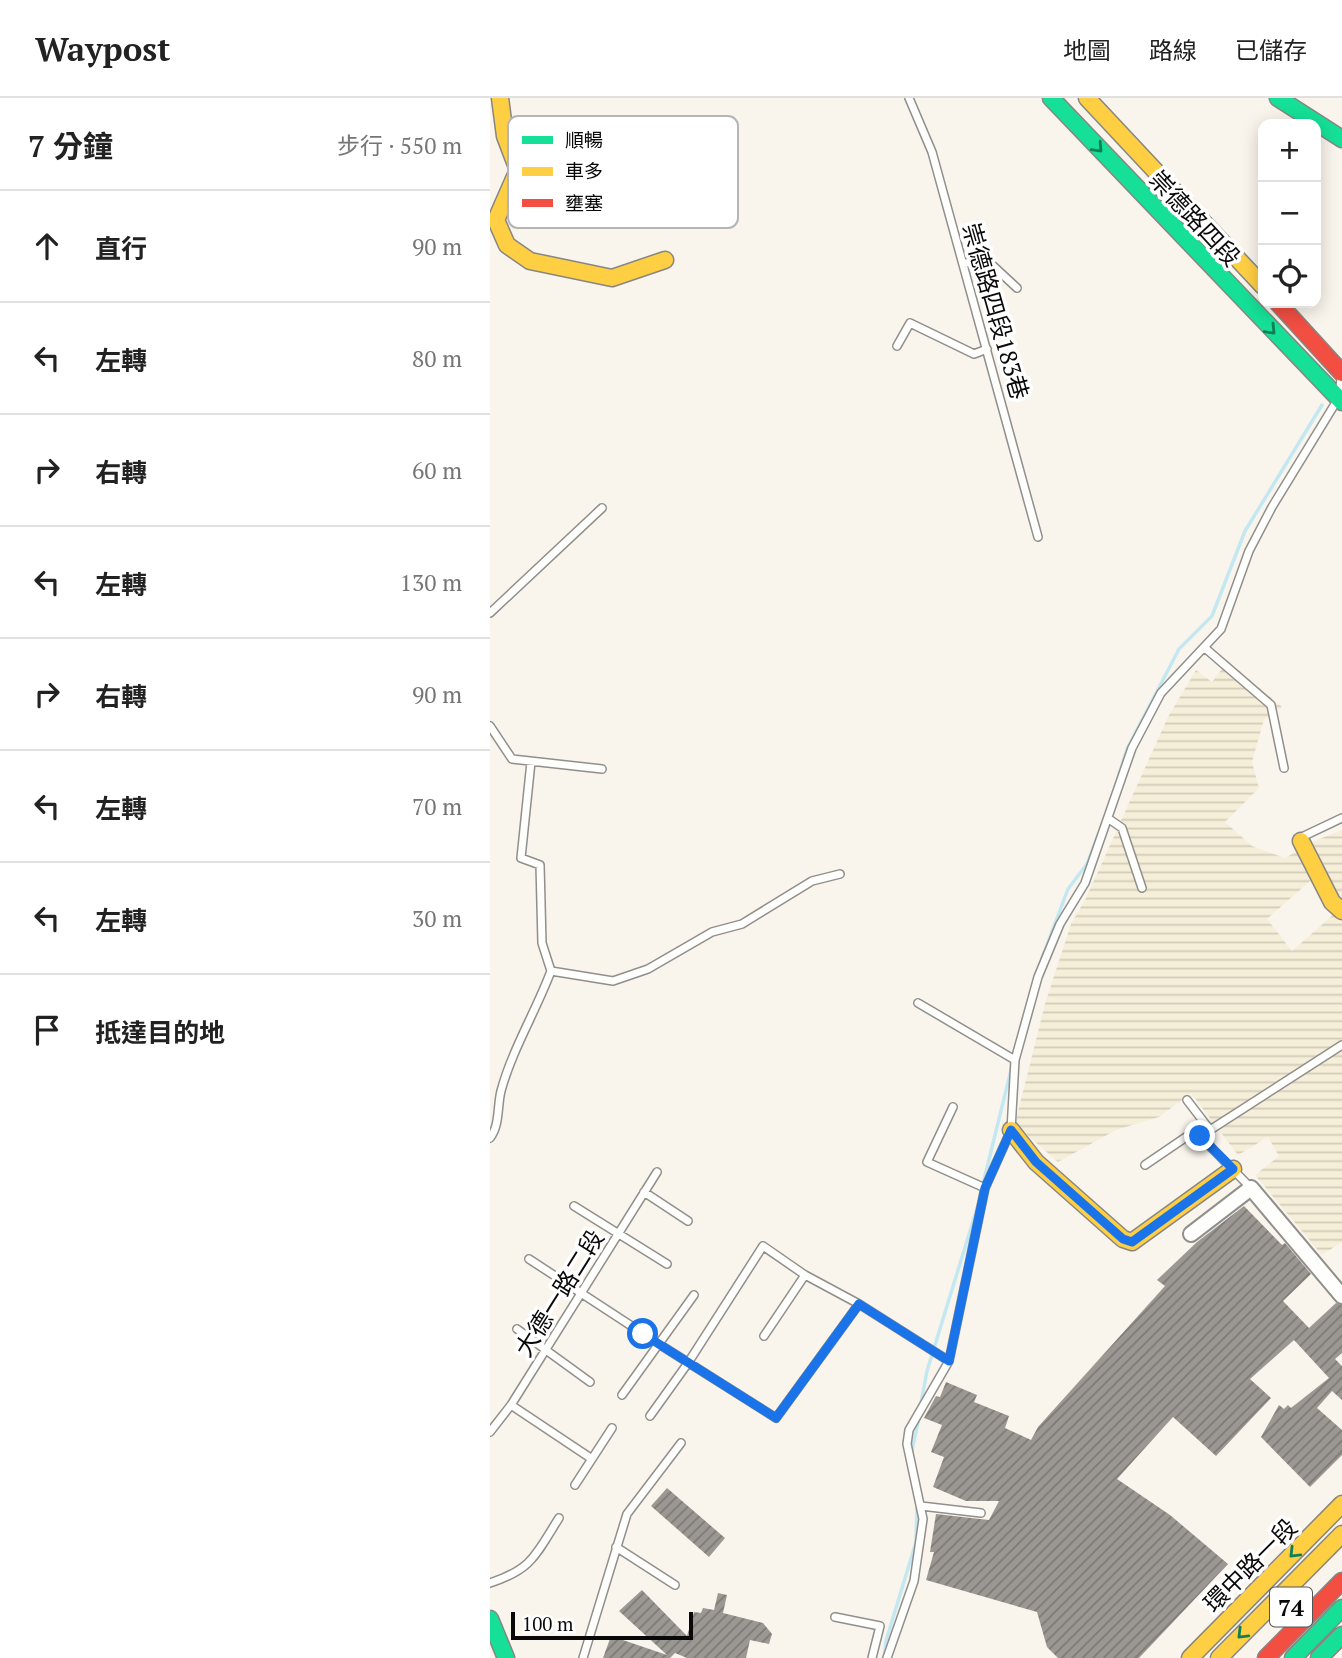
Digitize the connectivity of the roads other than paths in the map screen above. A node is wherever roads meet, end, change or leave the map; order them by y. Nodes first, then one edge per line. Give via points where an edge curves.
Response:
1 (500, 98) edge
2 (909, 98) edge
3 (1051, 98) edge
4 (1087, 98) edge
5 (1278, 98) edge
6 (1342, 139) edge
7 (508, 144) edge
8 (508, 193) edge
9 (665, 260) dead end
10 (963, 263) junction
11 (1258, 281) edge
12 (1017, 288) dead end
13 (1283, 308) edge
14 (897, 346) dead end
15 (987, 349) junction
16 (1342, 373) edge
17 (1340, 400) edge
18 (603, 508) dead end
19 (1038, 537) dead end
20 (490, 613) edge
21 (1205, 648) junction
22 (490, 726) edge
23 (531, 762) junction
24 (1284, 768) dead end
25 (602, 769) dead end
26 (1342, 818) edge
27 (1110, 819) junction
28 (1302, 839) joint
29 (840, 874) dead end
30 (1142, 888) dead end
31 (1342, 911) edge
32 (551, 971) junction
33 (918, 1003) dead end
34 (1342, 1045) edge
35 (1015, 1060) junction
36 (1187, 1100) dead end
37 (953, 1107) dead end
38 (494, 1112) edge
39 (1011, 1130) junction
40 (490, 1138) edge
41 (1145, 1165) dead end
42 (1233, 1169) junction
43 (657, 1172) dead end
44 (985, 1188) junction
45 (1251, 1188) junction
46 (644, 1192) junction
47 (574, 1206) dead end
48 (688, 1221) dead end
49 (618, 1234) junction
50 (1191, 1234) dead end
51 (529, 1259) dead end
52 (667, 1264) dead end
53 (805, 1275) junction
54 (1341, 1293) edge
55 (580, 1294) junction
56 (694, 1295) dead end
57 (859, 1304) junction
58 (633, 1327) dead end
59 (517, 1329) dead end
60 (643, 1334) dead end
61 (764, 1336) dead end
62 (658, 1345) junction
63 (545, 1350) junction
64 (949, 1361) junction
65 (688, 1363) junction
66 (590, 1382) dead end
67 (622, 1395) dead end
68 (511, 1405) junction
69 (650, 1416) dead end
70 (612, 1428) dead end
71 (490, 1432) edge
72 (681, 1443) dead end
73 (592, 1459) junction
74 (575, 1485) dead end
75 (1342, 1504) edge
76 (921, 1506) junction
77 (981, 1513) dead end
78 (559, 1518) dead end
79 (1342, 1534) edge
80 (616, 1547) junction
81 (1342, 1555) edge
82 (1342, 1581) edge
83 (490, 1583) edge
84 (676, 1586) dead end
85 (1342, 1608) edge
86 (835, 1617) dead end
87 (490, 1619) edge
88 (1342, 1635) edge
89 (506, 1658) edge
90 (583, 1658) edge
91 (873, 1658) edge
92 (887, 1658) edge
93 (1190, 1658) edge
94 (1219, 1658) edge
95 (1240, 1658) edge
96 (1266, 1658) edge
97 (1293, 1658) edge
98 (1319, 1658) edge

1 - 7 main road
2 - 10 lane, 崇德路四段183巷 via 932,152
3 -> 17 main road, 崇德路四段
4 - 11 main road, 崇德路四段
5 - 6 main road
8 - 9 main road via 496,220 507,246 530,261 612,278
10 - 12 lane via 989,262
10 - 15 lane, 崇德路四段183巷
13 - 16 main road
14 - 15 lane via 910,323 974,354
15 - 19 lane, 崇德路四段183巷
16 - 17 lane
17 - 21 lane via 1272,507 1249,551 1221,629
18 - 20 lane
21 - 24 lane via 1271,705
21 - 27 lane via 1161,693 1132,748
22 - 23 lane via 512,759
23 - 25 lane
23 - 32 lane via 521,858 540,866 542,943
26 - 28 lane
27 - 30 lane via 1122,828
27 - 35 lane via 1085,883 1060,924 1038,977
28 - 31 main road via 1332,902
29 - 32 lane via 812,881 742,924 712,932 649,969 613,981
32 - 38 lane
33 - 35 lane
34 - 36 lane via 1210,1130
35 - 39 lane
37 - 44 lane via 927,1163
38 - 40 lane via 495,1131
39 - 42 main road via 1036,1162 1132,1242
39 - 44 lane
41 - 42 lane via 1189,1135 1200,1136
42 - 45 lane
43 - 46 lane, 大德一路二段
44 - 64 lane
45 - 50 street
45 - 54 street
46 - 48 lane
46 - 49 lane, 大德一路二段
47 - 49 lane
49 - 52 lane
49 - 55 lane, 大德一路二段
51 - 55 lane
53 - 57 lane
53 - 61 lane
53 - 65 lane via 763,1246
55 - 58 lane
55 - 63 lane, 大德一路二段
56 - 62 lane
57 - 64 lane
57 - 65 lane via 776,1418
59 - 63 lane
60 - 62 lane
62 - 65 lane
62 - 67 lane
63 - 66 lane
63 - 68 lane, 大德一路二段
64 - 76 lane via 909,1430 907,1444
65 - 69 lane
68 - 71 lane, 大德一路二段
68 - 73 lane
70 - 73 lane
72 - 80 lane via 627,1514
73 - 74 lane
75 -> 93 main road, 環中路一段
76 - 77 lane
76 - 92 lane via 914,1581
78 - 83 lane via 528,1565
79 -> 94 main road
80 - 84 lane
80 - 90 lane
81 - 95 main road, 74
82 - 96 main road, 74
85 - 97 main road
86 - 91 lane via 880,1626
87 - 89 main road
88 - 98 main road

